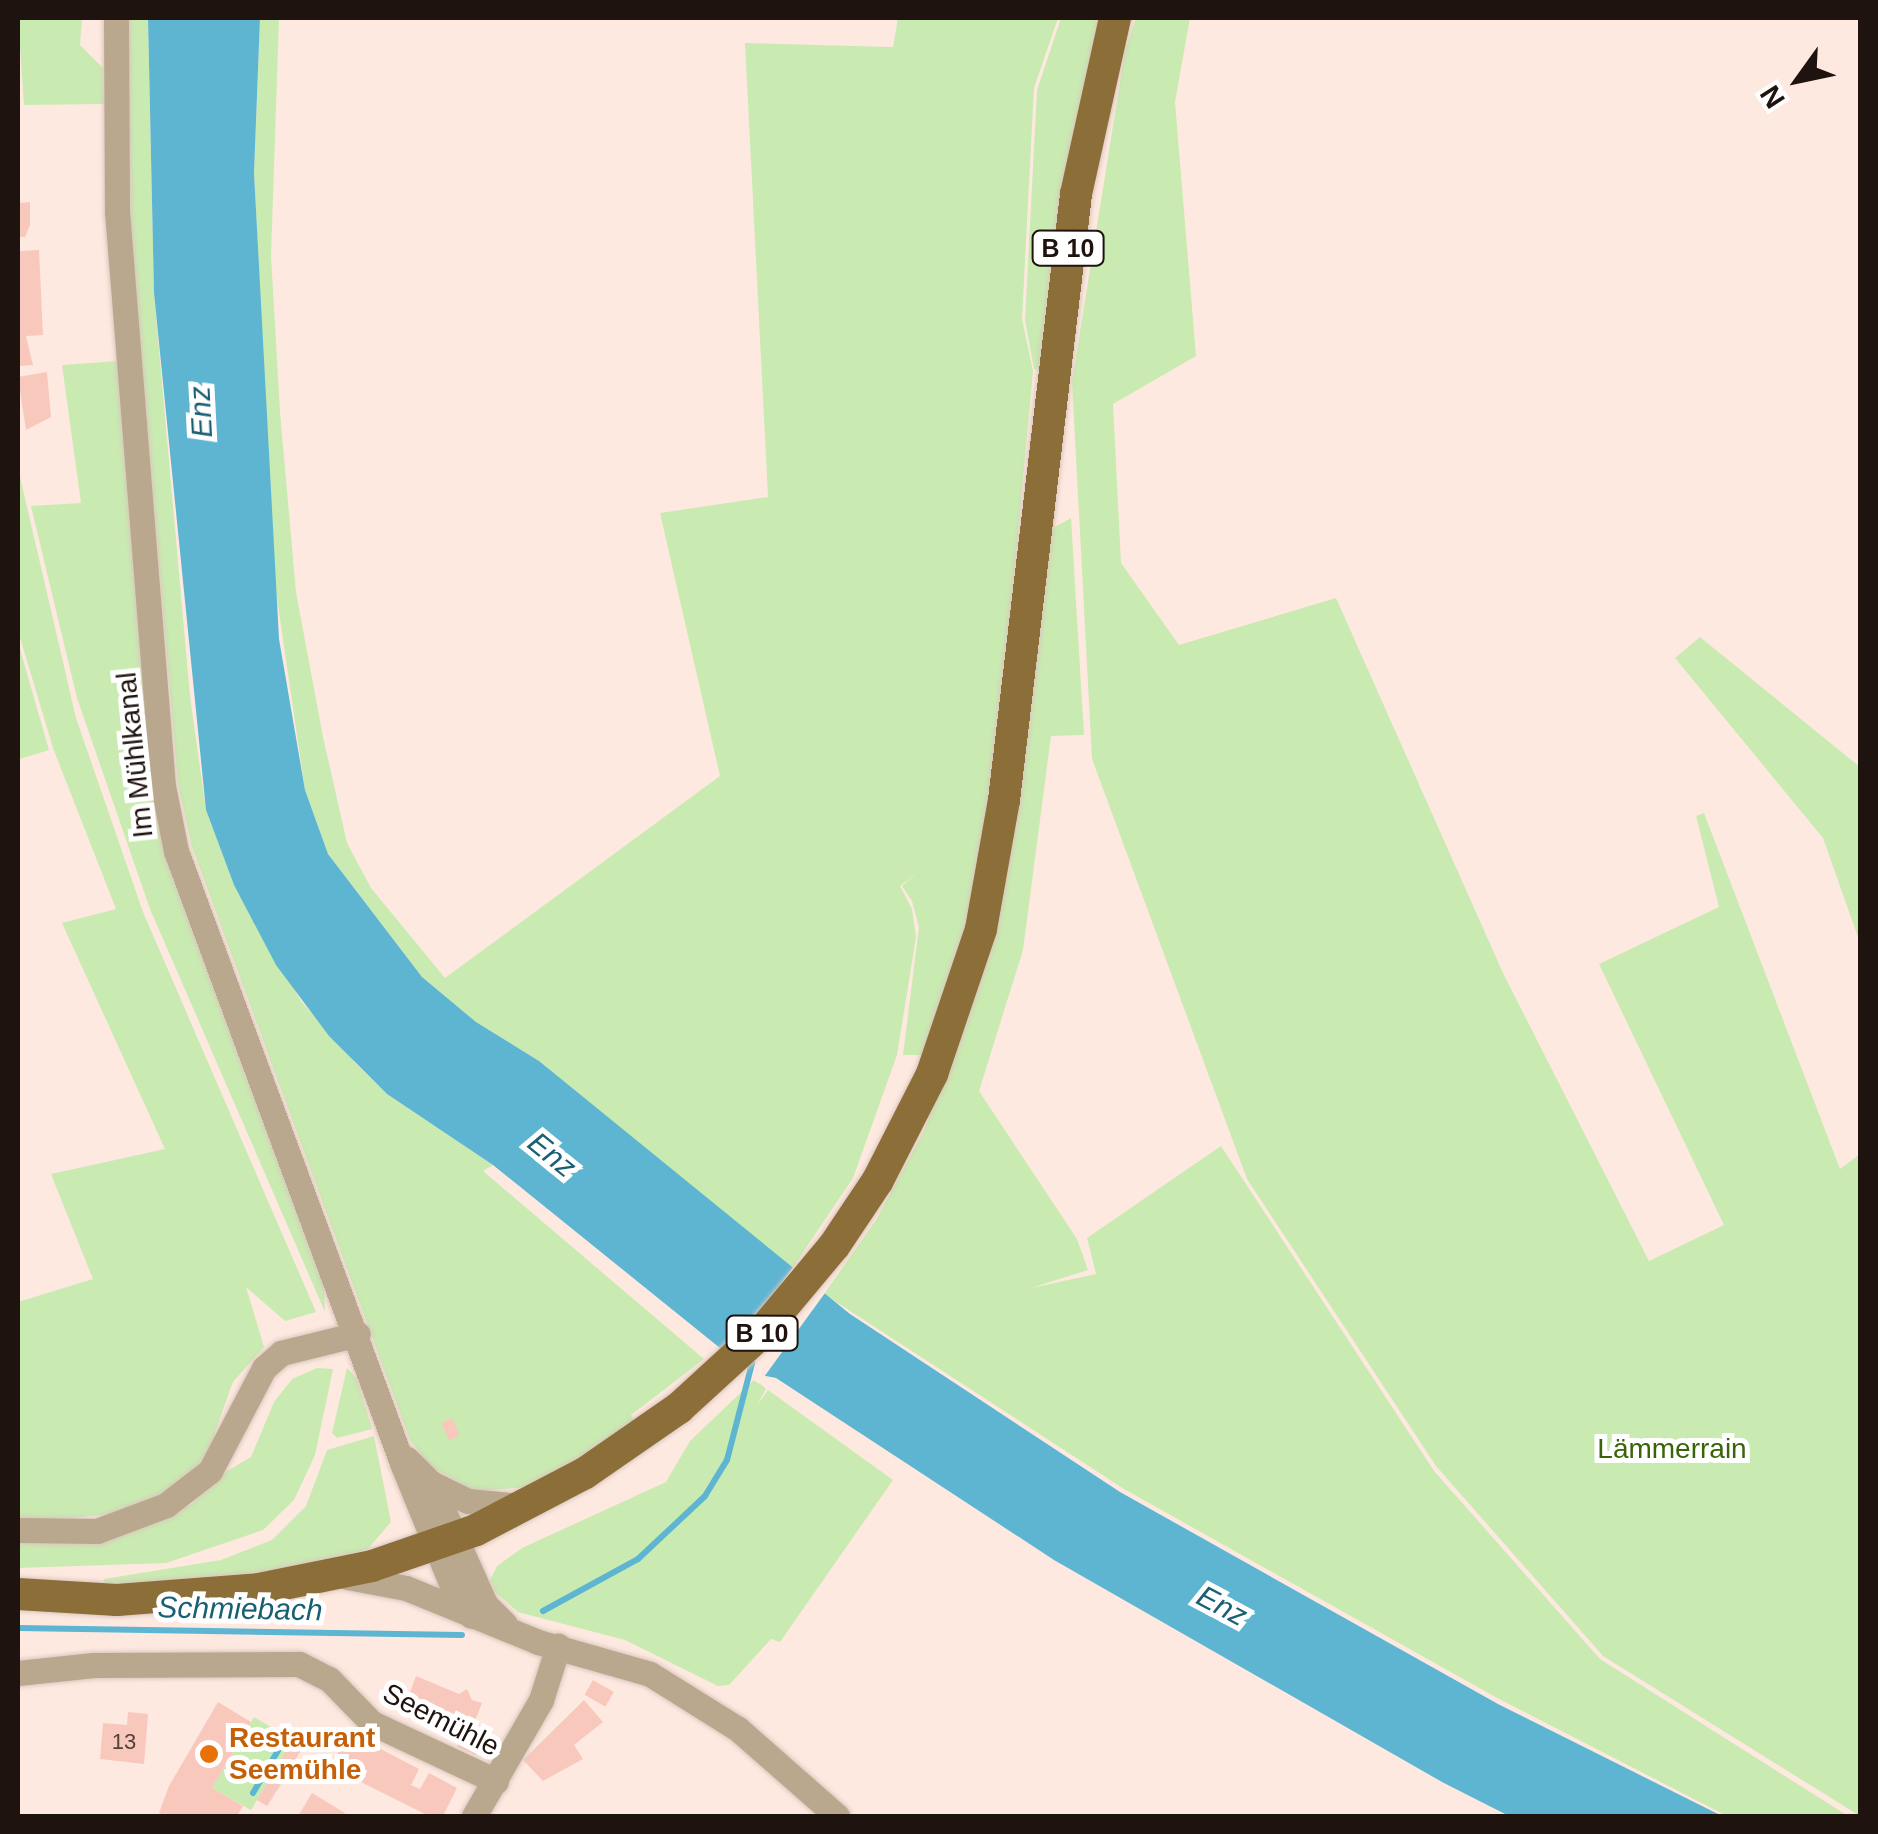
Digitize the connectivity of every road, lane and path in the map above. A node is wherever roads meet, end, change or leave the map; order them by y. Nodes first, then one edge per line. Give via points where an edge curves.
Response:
1 (116, 18) edge
2 (1114, 18) edge
3 (358, 1334) junction
4 (397, 1448) junction
5 (432, 1484) junction
6 (525, 1506) junction
7 (18, 1530) edge
8 (445, 1541) junction
9 (330, 1575) junction
10 (18, 1594) edge
11 (471, 1616) junction
12 (537, 1640) junction
13 (18, 1673) edge
14 (496, 1781) junction
15 (474, 1816) edge
16 (837, 1816) edge

1 - 3 street, Im Mühlkanal via 117,211 163,786 176,850
2 - 6 main road, B 10 via 1067,252 990,890 942,1049 859,1209 762,1332 643,1435
3 - 4 street, Im Mühlkanal
3 - 7 street via 280,1354 264,1368 250,1383 210,1471 166,1506 97,1531
4 - 5 street, Im Mühlkanal
4 - 8 street, Im Mühlkanal
5 - 6 street via 477,1504
5 - 8 street, Im Mühlkanal
6 - 8 main road, B 10
8 - 9 main road, B 10
8 - 11 street
8 - 12 street via 485,1604
9 - 10 main road, B 10 via 195,1596
9 - 11 street via 406,1588
11 - 12 street
12 - 14 street, Seemühle via 541,1700
12 - 16 street via 650,1674 690,1696 765,1750
13 - 14 street, Seemühle via 94,1665 300,1664 330,1679 372,1723
14 - 15 street, Seemühle

